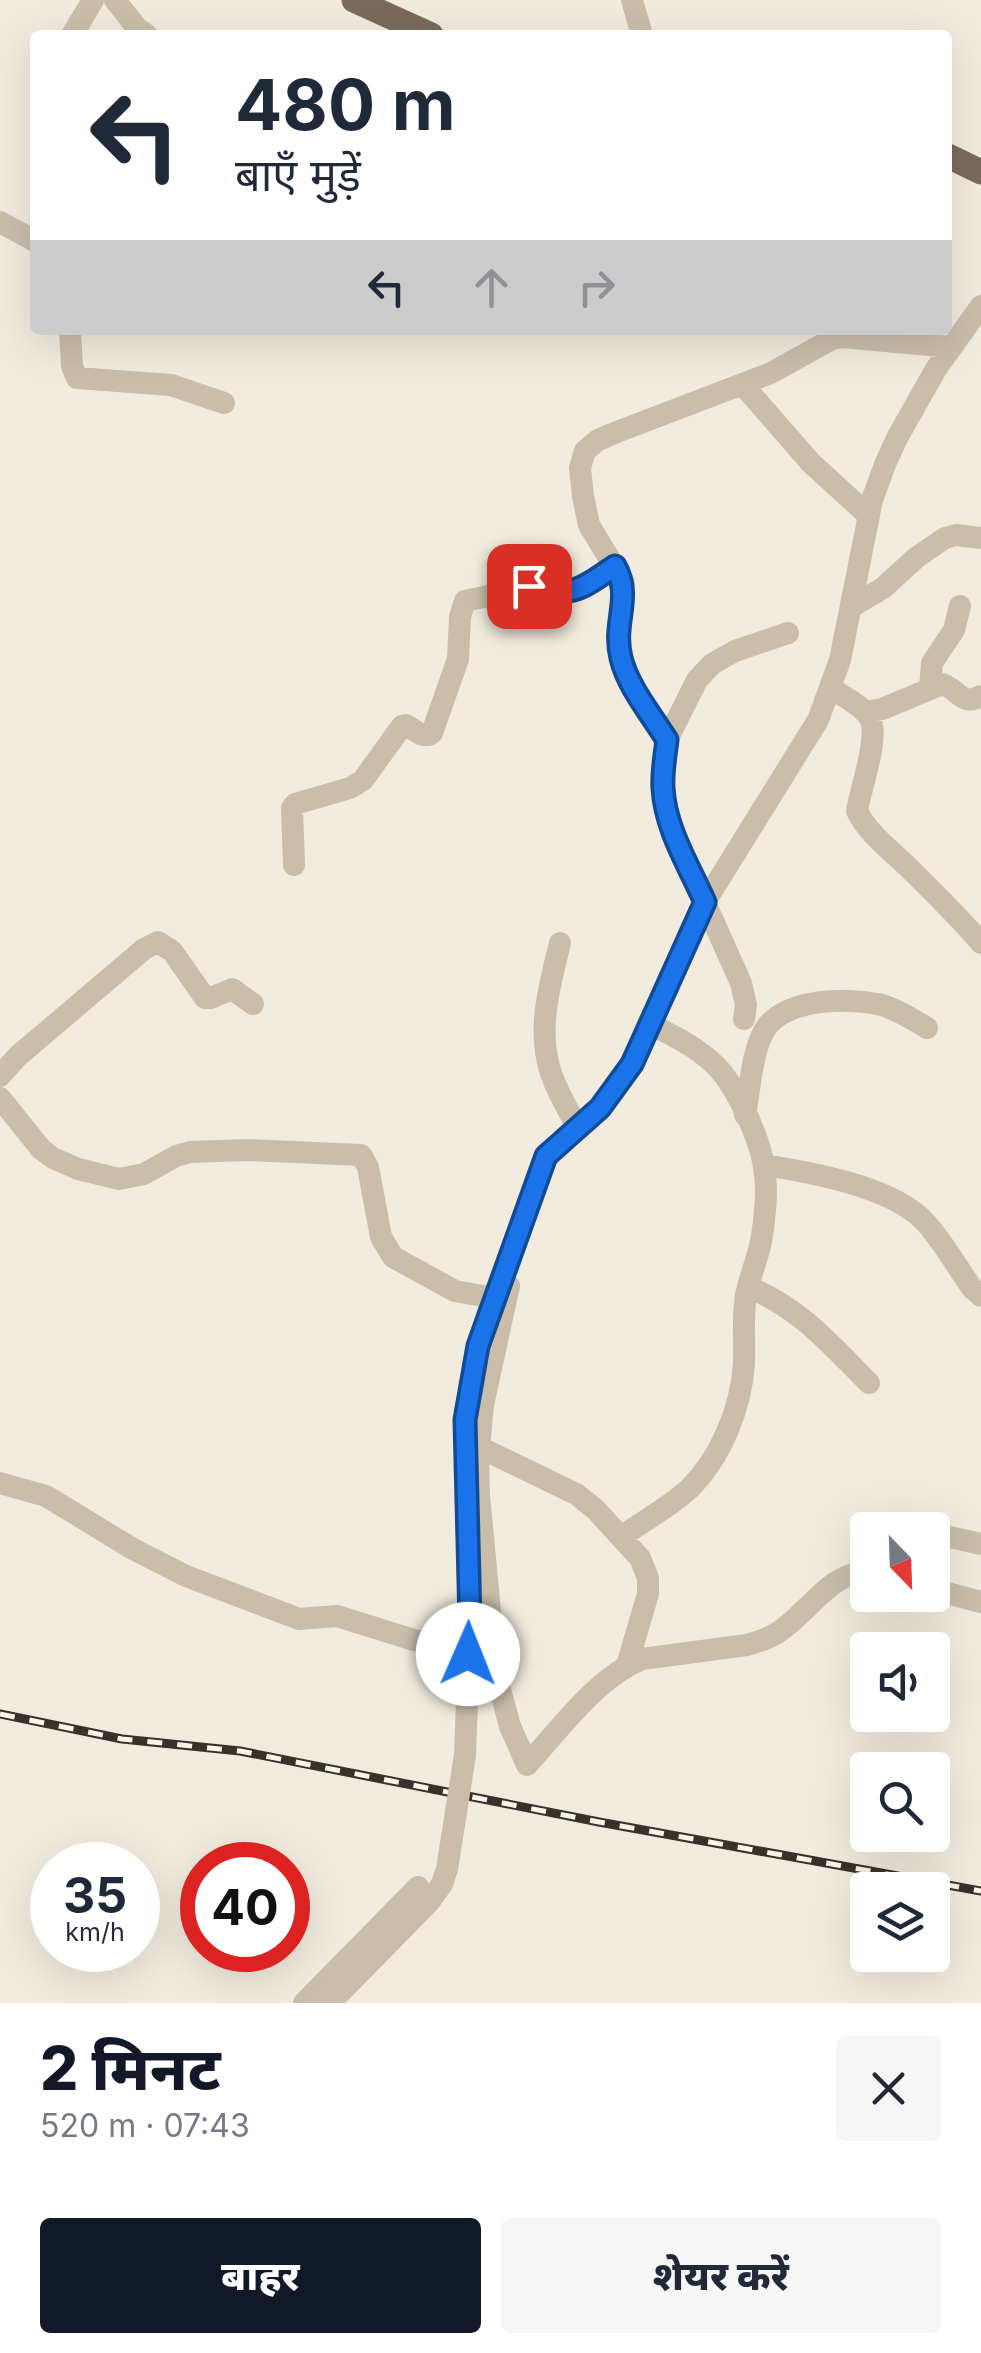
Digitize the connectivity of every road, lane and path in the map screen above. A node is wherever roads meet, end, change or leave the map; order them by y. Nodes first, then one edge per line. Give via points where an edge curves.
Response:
1 (93, 0) edge
2 (115, 0) edge
3 (354, 0) edge
4 (632, 0) edge
5 (75, 30) edge
6 (140, 30) edge
7 (408, 30) edge
8 (641, 30) edge
9 (952, 158) edge
10 (981, 172) edge
11 (0, 222) edge
12 (30, 238) edge
13 (981, 306) edge
14 (70, 335) edge
15 (951, 347) junction
16 (742, 384) junction
17 (224, 404) dead end
18 (868, 515) junction
19 (981, 538) edge
20 (615, 566) junction
21 (851, 606) junction
22 (960, 606) dead end
23 (788, 633) dead end
24 (831, 688) junction
25 (930, 688) junction
26 (981, 696) edge
27 (865, 712) junction
28 (667, 740) junction
29 (294, 865) dead end
30 (705, 902) junction
31 (560, 943) dead end
32 (981, 944) edge
33 (252, 1004) dead end
34 (744, 1019) dead end
35 (650, 1024) junction
36 (927, 1028) dead end
37 (0, 1076) edge
38 (0, 1098) edge
39 (745, 1115) junction
40 (578, 1128) junction
41 (764, 1165) junction
42 (508, 1260) junction
43 (748, 1287) junction
44 (981, 1296) edge
45 (492, 1302) junction
46 (869, 1383) dead end
47 (479, 1447) junction
48 (0, 1484) edge
49 (621, 1536) junction
50 (950, 1538) edge
51 (981, 1544) edge
52 (850, 1574) edge
53 (950, 1594) edge
54 (981, 1602) edge
55 (494, 1648) junction
56 (627, 1665) junction
57 (418, 1886) dead end
58 (304, 2003) edge
59 (330, 2003) edge

1 - 5 street
2 - 6 street
3 - 7 main road
4 - 8 street
9 - 10 main road
11 - 12 street
13 - 15 street
14 - 17 street via 77,378 171,385
15 - 16 street via 842,337
15 - 18 street via 897,438
16 - 18 street via 796,448
16 - 20 street via 585,451 580,468 586,515
18 - 21 street
19 - 21 street via 944,538
20 - 28 street via 624,583 621,659
20 - 29 street via 574,590 541,585 465,600 458,659 432,733 402,726 363,780 294,804
21 - 24 street
22 - 25 street via 954,630 932,664
23 - 28 street via 712,664
24 - 27 street
24 - 30 street via 818,720
25 - 26 street via 942,684 970,701
25 - 27 street
27 - 32 street via 873,729 856,811
28 - 30 street via 666,812
30 - 34 street via 741,983
30 - 35 street
31 - 40 street via 544,1028 550,1070
33 - 37 street via 232,989 205,998 158,942
35 - 39 street via 716,1065
35 - 40 street via 617,1086
36 - 39 street via 880,1004 826,1001 782,1015 758,1047
38 - 45 street via 53,1158 119,1179 190,1152 361,1154 381,1238 392,1257
39 - 41 street
40 - 42 street via 546,1156
41 - 43 street via 762,1239
41 - 44 street via 838,1179 905,1207 928,1225
42 - 45 street
42 - 47 street via 507,1300
43 - 46 street via 796,1312
43 - 49 street via 741,1386 723,1440 688,1490
45 - 59 street, bridge via 465,1420 465,1755 447,1869 429,1902
47 - 49 street via 586,1500
47 - 55 street
48 - 55 street via 46,1496 162,1565 299,1619 337,1616 414,1640
49 - 56 street via 648,1578
50 - 51 street
52 - 56 street via 762,1640
53 - 54 street
55 - 56 street via 505,1712 527,1764
57 - 58 street

